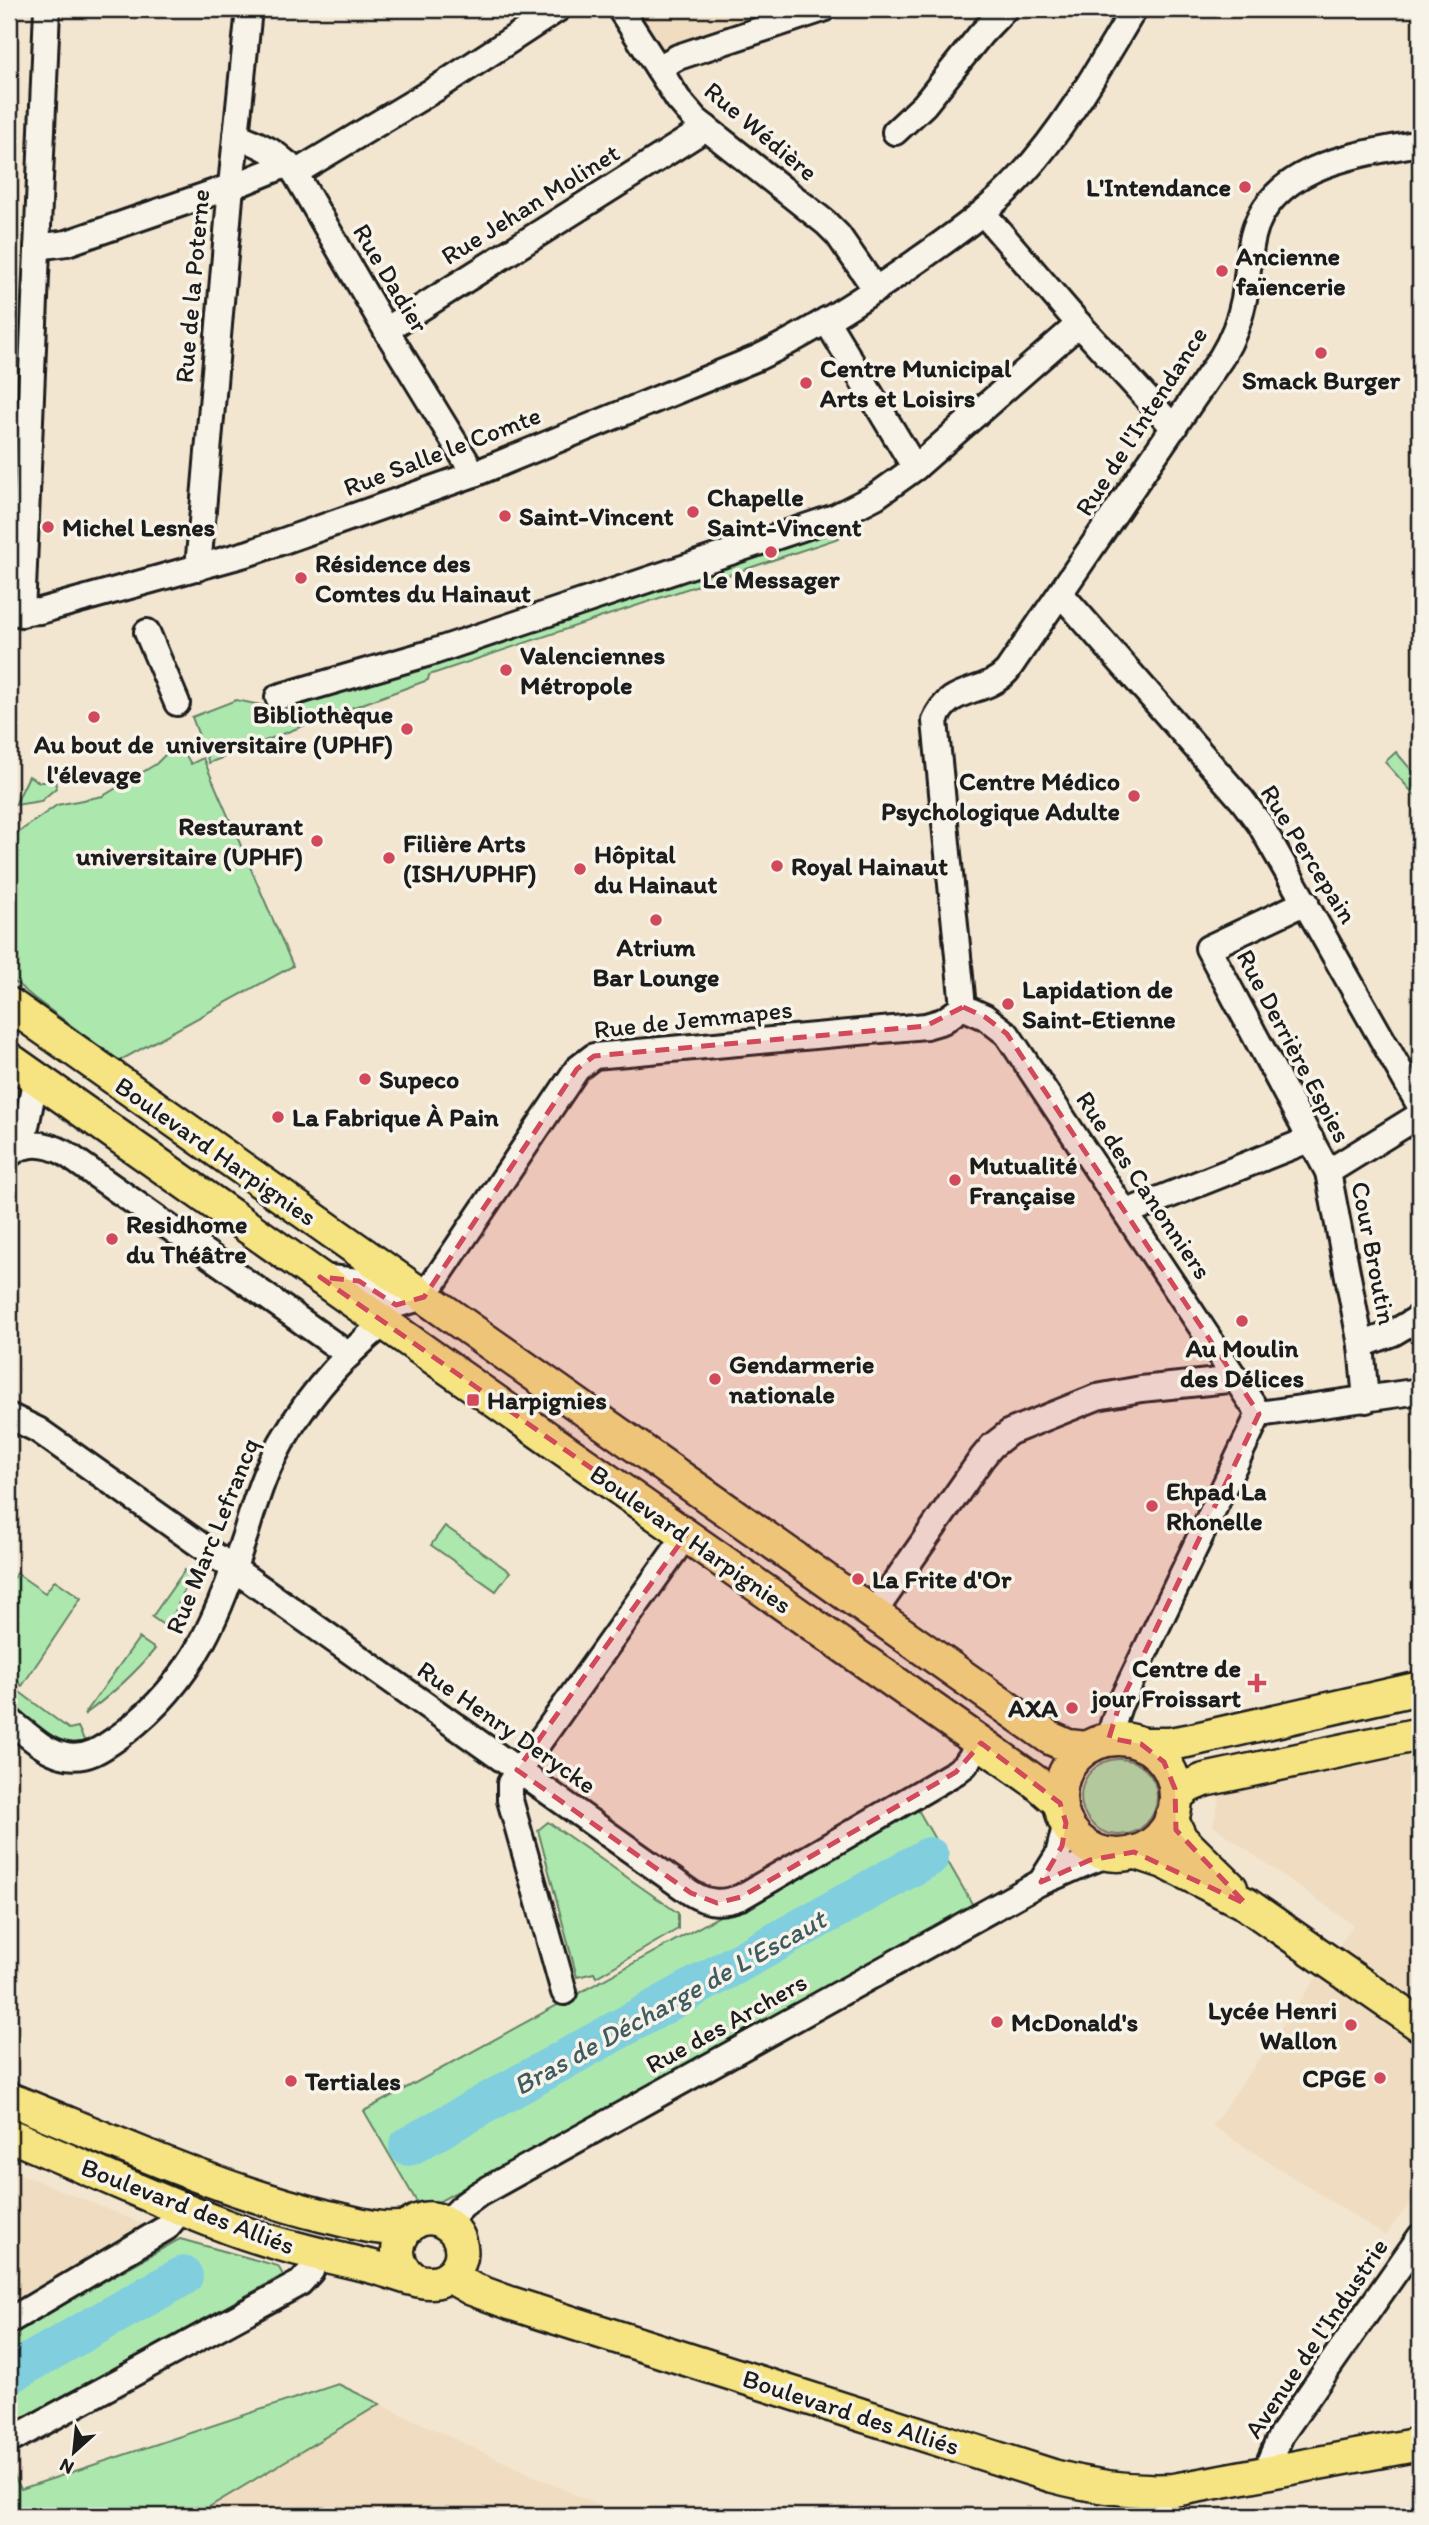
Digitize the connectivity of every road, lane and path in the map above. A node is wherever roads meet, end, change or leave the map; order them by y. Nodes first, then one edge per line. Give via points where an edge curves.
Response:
1 (47, 9) edge
2 (249, 9) edge
3 (558, 9) edge
4 (620, 9) edge
5 (823, 9) edge
6 (1004, 9) edge
7 (1124, 13) edge
8 (658, 68) junction
9 (706, 128) junction
10 (895, 132) dead end
11 (236, 135) junction
12 (1420, 144) edge
13 (291, 169) junction
14 (231, 186) junction
15 (983, 213) junction
16 (37, 247) junction
17 (876, 290) junction
18 (826, 320) junction
19 (1079, 324) junction
20 (386, 330) junction
21 (1174, 428) junction
22 (915, 468) junction
23 (474, 474) junction
24 (198, 568) junction
25 (1061, 594) junction
26 (15, 614) edge
27 (147, 632) dead end
28 (278, 697) dead end
29 (177, 703) dead end
30 (1306, 902) junction
31 (9, 1004) edge
32 (963, 1007) junction
33 (9, 1059) edge
34 (36, 1077) junction
35 (1420, 1106) edge
36 (1420, 1115) edge
37 (1311, 1139) junction
38 (15, 1151) edge
39 (1328, 1172) junction
40 (1127, 1212) junction
41 (320, 1277) junction
42 (424, 1297) junction
43 (1420, 1317) edge
44 (384, 1323) junction
45 (1361, 1345) junction
46 (349, 1355) junction
47 (1238, 1379) junction
48 (1420, 1391) edge
49 (1367, 1400) junction
50 (1259, 1413) junction
51 (9, 1416) edge
52 (686, 1535) junction
53 (233, 1569) junction
54 (873, 1614) junction
55 (1420, 1688) edge
56 (9, 1720) edge
57 (1420, 1734) edge
58 (981, 1743) junction
59 (1113, 1744) junction
60 (517, 1770) junction
61 (1174, 1807) junction
62 (1063, 1813) junction
63 (1123, 1853) junction
64 (1041, 1882) junction
65 (1246, 1904) junction
66 (564, 1992) dead end
67 (1417, 2025) edge
68 (9, 2099) edge
69 (9, 2135) edge
70 (182, 2209) junction
71 (446, 2223) junction
72 (409, 2227) junction
73 (1420, 2237) edge
74 (317, 2254) junction
75 (449, 2276) junction
76 (412, 2277) junction
77 (9, 2321) edge
78 (9, 2441) edge
79 (1420, 2444) edge
80 (1264, 2474) junction

1 - 16 street
2 - 11 street, Rue de la Poterne
3 - 13 street via 437,89
4 - 8 street, Rue Wédière
5 - 8 street via 678,57
6 - 10 street via 924,105
7 - 15 street, Rue Salle le Comte via 1104,60 1035,158
8 - 9 street, Rue Wédière via 687,111
9 - 17 street, Rue Wédière via 832,229
9 - 20 street, Rue Jehan Molinet
11 - 13 street, Rue Dadier via 266,147
11 - 14 street, Rue de la Poterne
12 - 21 street, Rue de l'Intendance via 1326,165 1275,195 1253,236 1244,300 1232,338
13 - 14 street
13 - 20 street, Rue Dadier
14 - 16 street via 67,243
14 - 24 street, Rue de la Poterne
15 - 17 street, Rue Salle le Comte
15 - 19 street
16 - 26 street
17 - 18 street, Rue Salle le Comte
18 - 22 street
18 - 23 street, Rue Salle le Comte via 757,358
19 - 21 street
19 - 22 street
20 - 23 street, Rue Dadier
21 - 25 street, Rue de l'Intendance
22 - 28 street via 876,496 835,517 433,652
23 - 24 street, Rue Salle le Comte
24 - 26 street, Rue Salle le Comte
25 - 30 street, Rue Percepain via 1251,811
25 - 32 street, Rue de l'Intendance via 1002,677 953,697 935,721
27 - 29 street
30 - 35 street, Rue Percepain
30 - 37 street, Rue Derrière Espies via 1208,948
31 - 42 main road, Boulevard Harpignies
32 - 40 street, Rue des Canonniers via 1007,1034
32 - 42 street, Rue de Jemmapes via 926,1026 603,1054 588,1059
33 - 34 main road, Boulevard Harpignies
34 - 38 street
34 - 41 main road, Boulevard Harpignies
36 - 39 street
37 - 39 street, Rue Derrière Espies
37 - 40 street
38 - 46 street via 41,1144 65,1153
39 - 45 street, Cour Broutin
40 - 47 street, Rue des Canonniers
41 - 42 street, Boulevard Harpignies via 359,1281 396,1305
41 - 44 main road, Boulevard Harpignies
42 - 54 main road, Boulevard Harpignies
43 - 45 street
44 - 46 street, Rue Marc Lefrancq
44 - 52 main road, Boulevard Harpignies
45 - 49 street, Cour Broutin
46 - 53 street, Rue Marc Lefrancq via 305,1405 277,1449
47 - 50 street, Rue des Canonniers
47 - 54 street via 1110,1394 1010,1432 982,1458
48 - 49 street
49 - 50 street
50 - 59 street via 1119,1706
51 - 53 street, Rue Henry Derycke via 38,1430
52 - 58 main road, Boulevard Harpignies
52 - 60 street
53 - 56 street, Rue Marc Lefrancq via 215,1620 182,1676 150,1712 104,1748 78,1757 61,1755
53 - 60 street, Rue Henry Derycke
54 - 59 main road, Boulevard Harpignies via 1050,1738 1068,1746
55 - 59 main road via 1187,1741
57 - 61 main road via 1204,1780 1189,1786
58 - 60 street, Rue Henry Derycke via 956,1772 725,1903 708,1902 691,1893
58 - 62 main road, Boulevard Harpignies via 1037,1783
59 - 61 main road, Boulevard Harpignies via 1154,1752 1168,1768
59 - 62 main road via 1067,1769 1060,1789
60 - 66 street via 510,1783 510,1801
61 - 63 main road via 1154,1842
61 - 65 main road, Boulevard Harpignies via 1181,1839
62 - 63 main road, Boulevard Harpignies via 1085,1845
62 - 64 street, Rue des Archers via 1062,1846
63 - 64 street, Rue des Archers via 1090,1860
63 - 65 main road, Boulevard Harpignies via 1158,1859
64 - 71 street, Rue des Archers via 478,2194
65 - 67 main road, Boulevard Harpignies
68 - 72 main road, Boulevard des Alliés via 249,2194 368,2226
69 - 70 main road, Boulevard des Alliés
70 - 74 main road, Boulevard des Alliés
70 - 77 street via 166,2228
71 - 72 main road, Boulevard des Alliés via 427,2219
71 - 75 main road via 461,2247 458,2265
72 - 76 main road via 400,2238 398,2253 402,2267
73 - 80 street, Avenue de l'Industrie via 1281,2435
74 - 76 main road, Boulevard des Alliés
74 - 78 street via 300,2283
75 - 76 main road, Boulevard des Alliés via 431,2283
75 - 80 main road, Boulevard des Alliés via 510,2303 1068,2480 1158,2490
79 - 80 main road, Boulevard des Alliés

